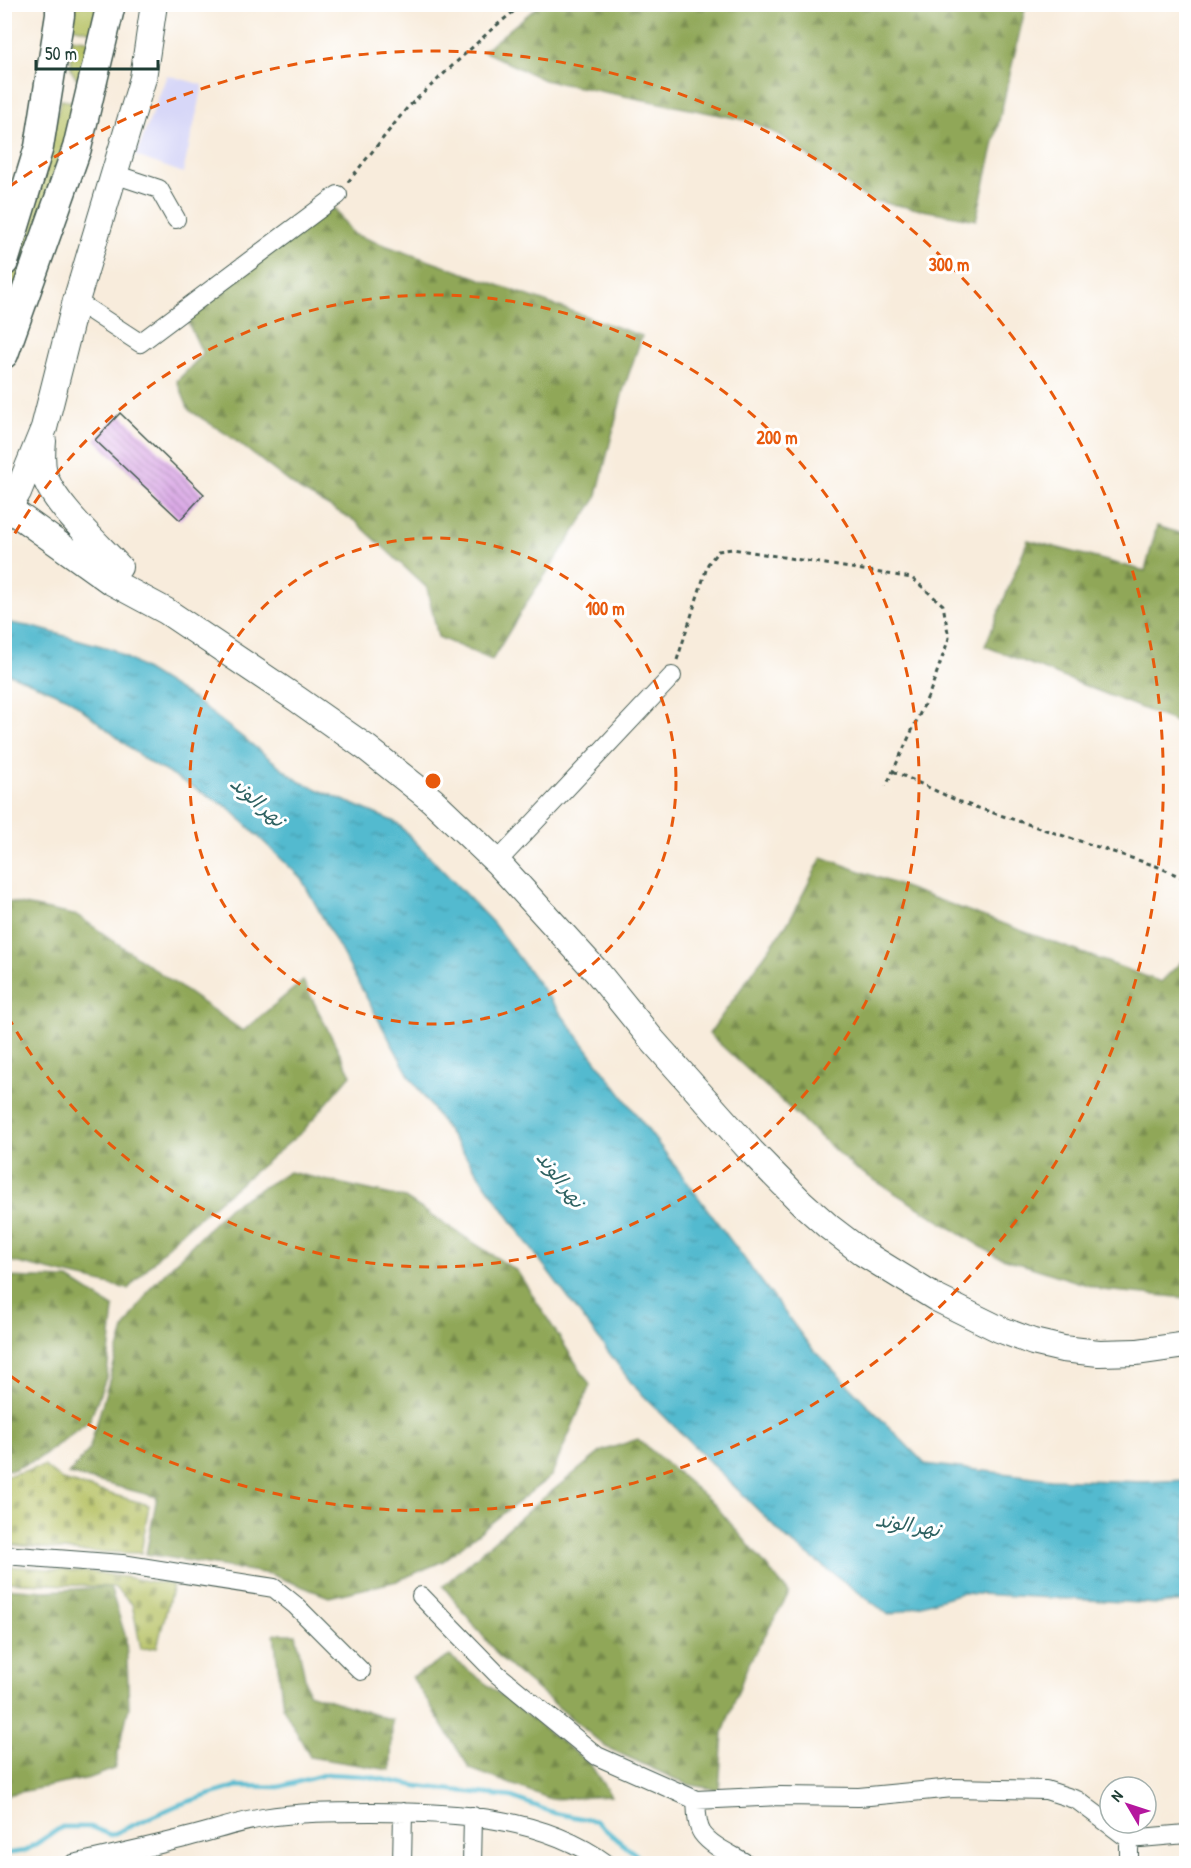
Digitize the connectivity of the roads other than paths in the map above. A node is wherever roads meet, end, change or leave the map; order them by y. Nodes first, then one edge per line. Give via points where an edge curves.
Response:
1 (60, 4) edge
2 (111, 4) edge
3 (154, 4) edge
4 (114, 174) junction
5 (338, 195) road end
6 (176, 219) dead end
7 (4, 262) edge
8 (76, 301) junction
9 (4, 354) edge
10 (44, 428) junction
11 (9, 497) edge
12 (119, 567) junction
13 (166, 611) junction
14 (672, 676) road end
15 (497, 862) junction
16 (1186, 1345) edge
17 (4, 1555) edge
18 (421, 1596) dead end
19 (361, 1671) dead end
20 (696, 1800) junction
21 (403, 1812) junction
22 (473, 1816) junction
23 (1186, 1834) edge
24 (1129, 1839) junction
25 (73, 1863) edge
26 (402, 1863) edge
27 (472, 1863) edge
28 (607, 1863) edge
29 (747, 1863) edge
30 (1129, 1863) edge

1 - 7 main road via 39,147
2 - 9 main road via 77,148
3 - 4 street via 142,78
4 - 6 street via 159,189
4 - 8 street
5 - 8 street via 140,343
8 - 10 street
10 - 11 street
10 - 12 street via 42,461 49,485
11 - 12 street
11 - 13 street via 110,581
12 - 13 street
13 - 15 street via 368,749 432,800
14 - 15 street
15 - 16 street via 744,1143 802,1203 863,1253 936,1298 1033,1342 1100,1353
17 - 19 street via 122,1564 274,1588
18 - 20 street via 497,1674 597,1756
20 - 24 street via 860,1797 953,1788 1046,1790 1077,1800
20 - 29 street via 702,1833 713,1844
21 - 22 street
21 - 25 street via 262,1818
21 - 26 street
22 - 27 street
22 - 28 street via 551,1834
23 - 24 street
24 - 30 street

